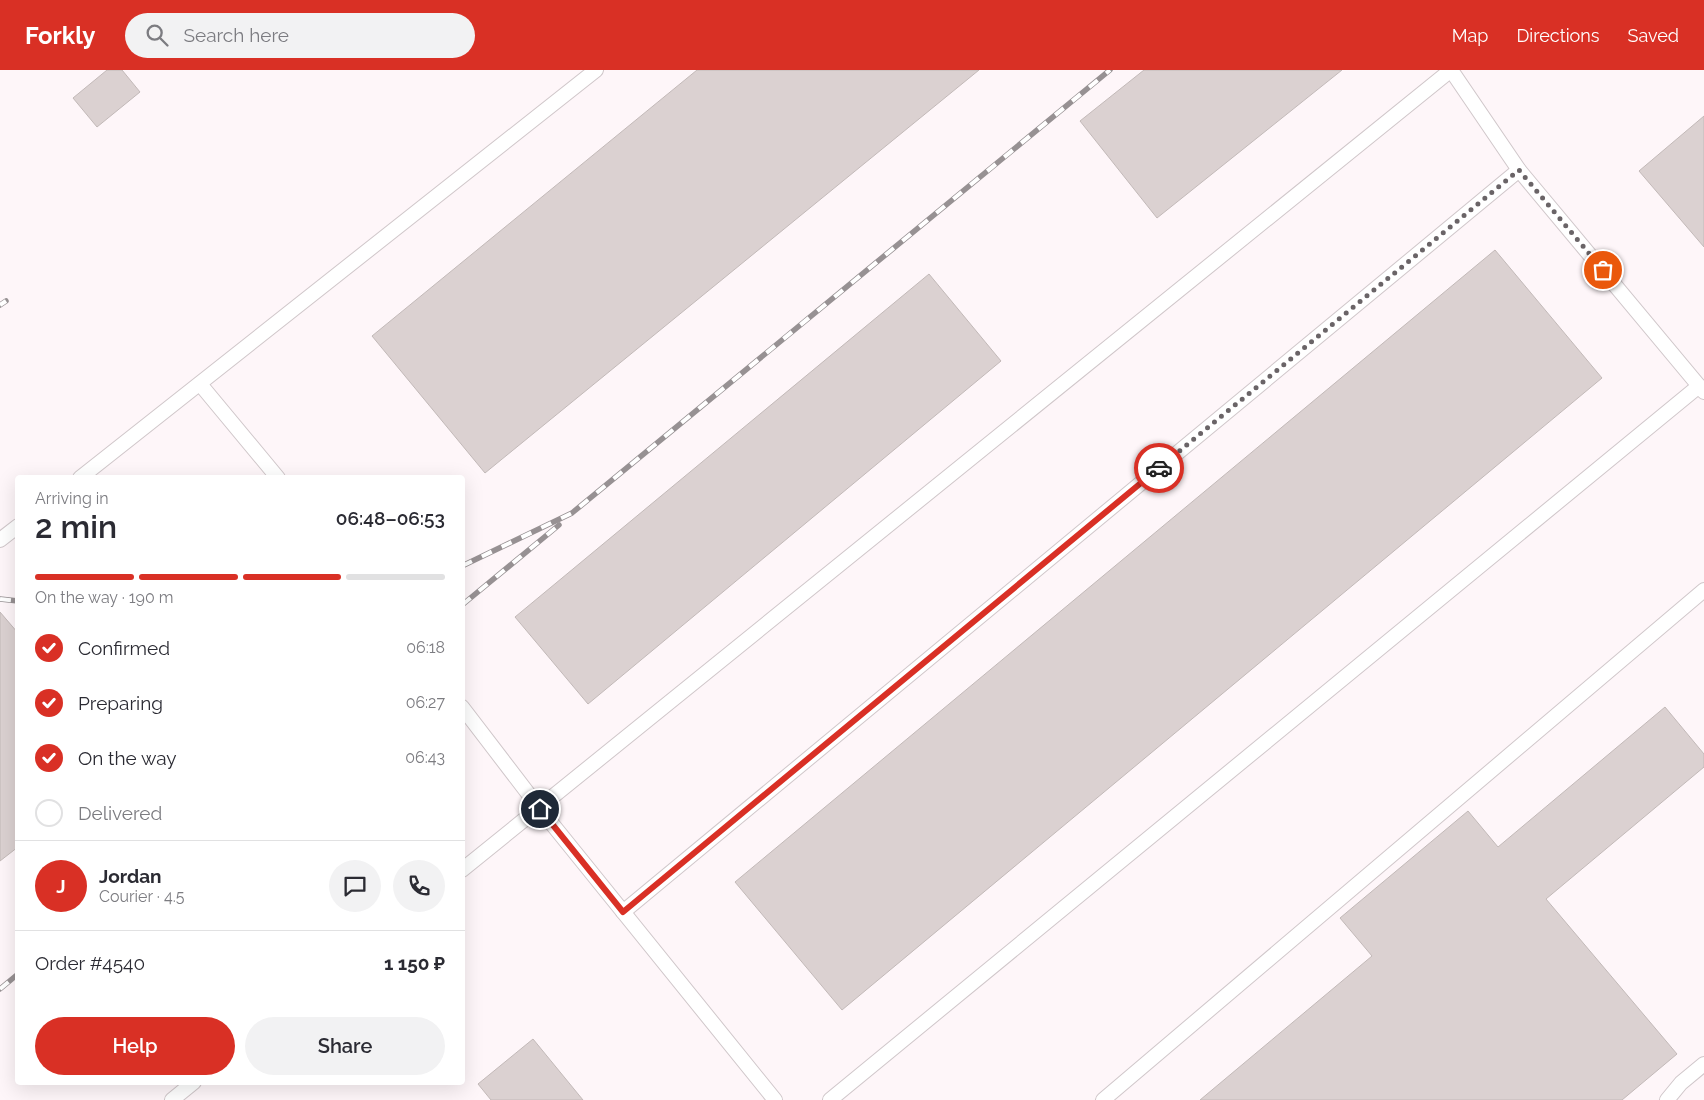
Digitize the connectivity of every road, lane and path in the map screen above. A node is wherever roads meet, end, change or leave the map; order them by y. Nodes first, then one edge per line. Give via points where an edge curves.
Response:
1 (596, 70) edge
2 (1451, 70) edge
3 (1519, 170) junction
4 (200, 384) junction
5 (1702, 389) edge
6 (84, 475) edge
7 (276, 475) edge
8 (15, 528) edge
9 (0, 540) edge
10 (1704, 590) edge
11 (465, 711) edge
12 (540, 809) junction
13 (465, 868) edge
14 (623, 912) junction
15 (1704, 1064) edge
16 (190, 1085) edge
17 (172, 1100) edge
18 (775, 1100) edge
19 (830, 1100) edge
20 (1103, 1100) edge
21 (1667, 1100) edge

1 - 4 lane
2 - 3 lane
2 - 12 lane
3 - 5 lane
3 - 14 lane
4 - 6 lane
4 - 7 lane
5 - 19 lane
8 - 9 lane
10 - 20 lane
11 - 12 lane
12 - 13 lane
12 - 14 lane
14 - 18 lane
15 - 21 lane via 1681,1082
16 - 17 lane

